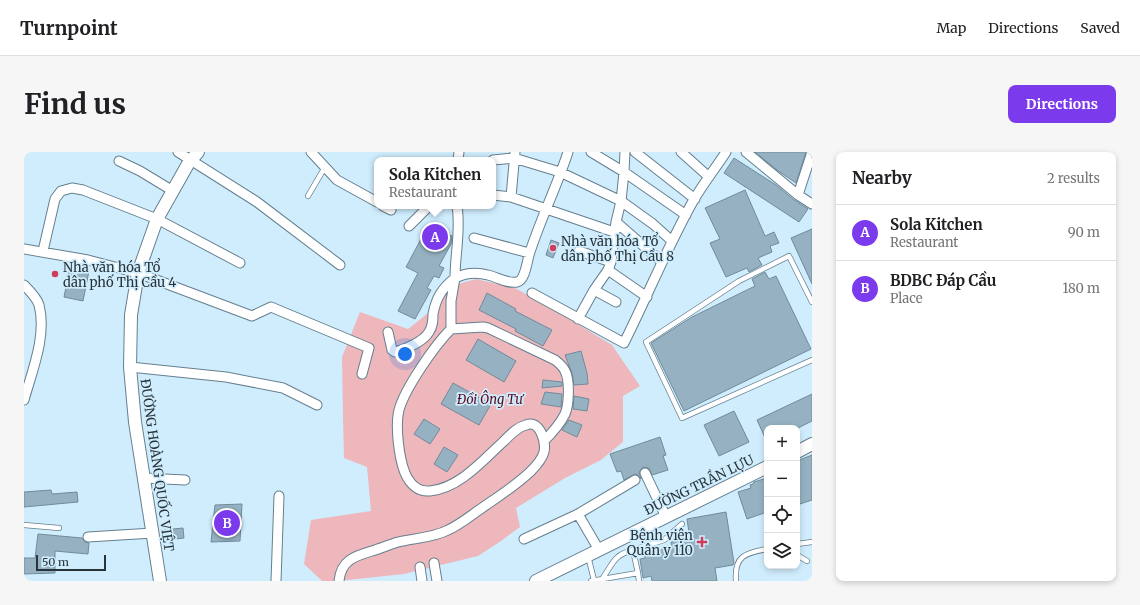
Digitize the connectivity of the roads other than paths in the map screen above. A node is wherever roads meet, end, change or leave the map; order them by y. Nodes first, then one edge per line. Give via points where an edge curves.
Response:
1 (178, 152) edge
2 (311, 152) edge
3 (568, 152) edge
4 (591, 152) edge
5 (624, 152) edge
6 (635, 152) edge
7 (681, 152) edge
8 (726, 152) edge
9 (746, 152) edge
10 (812, 152) edge
11 (514, 155) edge
12 (195, 156) edge
13 (496, 159) edge
14 (118, 161) dead end
15 (325, 167) junction
16 (560, 172) junction
17 (624, 172) junction
18 (710, 177) junction
19 (173, 191) junction
20 (496, 195) edge
21 (798, 195) junction
22 (308, 196) dead end
23 (511, 197) junction
24 (695, 198) junction
25 (374, 200) edge
26 (621, 201) junction
27 (812, 204) edge
28 (546, 208) junction
29 (426, 209) edge
30 (457, 209) edge
31 (686, 215) junction
32 (157, 219) junction
33 (616, 222) junction
34 (409, 226) dead end
35 (614, 232) junction
36 (474, 238) dead end
37 (672, 241) junction
38 (24, 248) edge
39 (43, 251) junction
40 (579, 251) dead end
41 (529, 253) junction
42 (662, 262) junction
43 (240, 263) dead end
44 (340, 265) dead end
45 (609, 266) junction
46 (138, 273) junction
47 (455, 278) junction
48 (24, 285) edge
49 (594, 290) junction
50 (532, 293) dead end
51 (647, 297) junction
52 (616, 302) dead end
53 (812, 302) edge
54 (578, 319) junction
55 (452, 329) junction
56 (388, 332) dead end
57 (812, 360) edge
58 (130, 367) junction
59 (362, 374) dead end
60 (24, 400) edge
61 (318, 405) dead end
62 (544, 441) junction
63 (812, 444) edge
64 (800, 450) edge
65 (764, 468) edge
66 (645, 473) dead end
67 (144, 478) junction
68 (185, 480) dead end
69 (635, 480) dead end
70 (279, 496) dead end
71 (578, 514) junction
72 (666, 517) junction
73 (682, 524) dead end
74 (24, 525) edge
75 (59, 528) dead end
76 (152, 533) junction
77 (88, 537) dead end
78 (524, 539) dead end
79 (812, 542) edge
80 (800, 544) edge
81 (599, 550) junction
82 (633, 550) junction
83 (764, 550) edge
84 (588, 556) junction
85 (800, 557) edge
86 (807, 561) dead end
87 (434, 563) dead end
88 (420, 567) dead end
89 (638, 573) junction
90 (602, 578) junction
91 (592, 580) edge
92 (160, 581) edge
93 (276, 581) edge
94 (340, 581) edge
95 (422, 581) edge
96 (437, 581) edge
97 (536, 581) edge
98 (639, 581) edge
99 (736, 581) edge

1 - 12 street
2 - 15 street
3 - 16 street
4 - 17 street
5 - 17 street
6 - 24 street
7 - 18 street
8 - 18 street
9 - 21 street
10 - 21 street
11 - 13 street
11 - 16 street
11 - 23 street
12 - 19 main road, ĐƯỜNG HOÀNG QUỐC VIỆT
12 - 44 street
14 - 19 street
15 - 22 lane
15 - 25 street via 338,180
16 - 26 street
16 - 28 street
17 - 26 street
17 - 31 street
18 - 24 street
19 - 32 main road, ĐƯỜNG HOÀNG QUỐC VIỆT
20 - 23 street
21 - 27 street
23 - 28 street
24 - 31 street
26 - 33 street
26 - 37 street
28 - 35 street
28 - 41 street
29 - 34 street
30 - 47 street via 459,226
31 - 37 street
32 - 39 street via 83,190 72,188 60,191 55,199
32 - 43 street
32 - 46 main road, ĐƯỜNG HOÀNG QUỐC VIỆT
33 - 35 street
33 - 42 street
35 - 45 street
36 - 41 street
37 - 42 street
38 - 39 street
39 - 46 street
40 - 45 street
41 - 47 street via 524,275 518,282 476,274
42 - 51 street
45 - 49 street
45 - 51 street
46 - 58 main road, ĐƯỜNG HOÀNG QUỐC VIỆT via 130,332
46 - 59 street via 252,316 271,307 370,348
47 - 55 street via 451,301
47 - 56 street via 439,294 432,325 423,339 394,352
48 - 60 street via 38,304 41,323
49 - 52 street
49 - 54 street
50 - 54 street
51 - 54 street via 624,343
53 - 57 lane via 789,256 739,281 646,342 682,418
55 - 62 street via 488,328 561,365 568,378 565,414 554,432
55 - 62 street via 413,381 399,410 399,448 403,468 411,484 424,491 454,484 524,425 538,427
58 - 61 street via 226,377 283,388
58 - 67 main road, ĐƯỜNG HOÀNG QUỐC VIỆT
62 - 94 street via 543,454 538,463 506,492 447,531 398,542 355,556 344,566 340,573
63 - 64 main road
65 - 72 main road, ĐƯỜNG TRẦN LỰU
66 - 72 street
67 - 68 street
67 - 76 main road, ĐƯỜNG HOÀNG QUỐC VIỆT
69 - 71 street
70 - 93 street
71 - 78 street
71 - 81 street
72 - 81 main road, ĐƯỜNG TRẦN LỰU
73 - 82 lane via 664,540
74 - 75 lane
76 - 77 street
76 - 92 main road, ĐƯỜNG HOÀNG QUỐC VIỆT
79 - 80 lane
81 - 84 main road, ĐƯỜNG TRẦN LỰU
82 - 89 lane
82 - 90 lane via 616,557
83 - 99 lane via 743,556 735,569
84 - 91 lane
84 - 97 main road, ĐƯỜNG TRẦN LỰU
85 - 86 lane
87 - 96 street
88 - 95 street
89 - 90 lane
89 - 98 lane
90 - 91 lane

